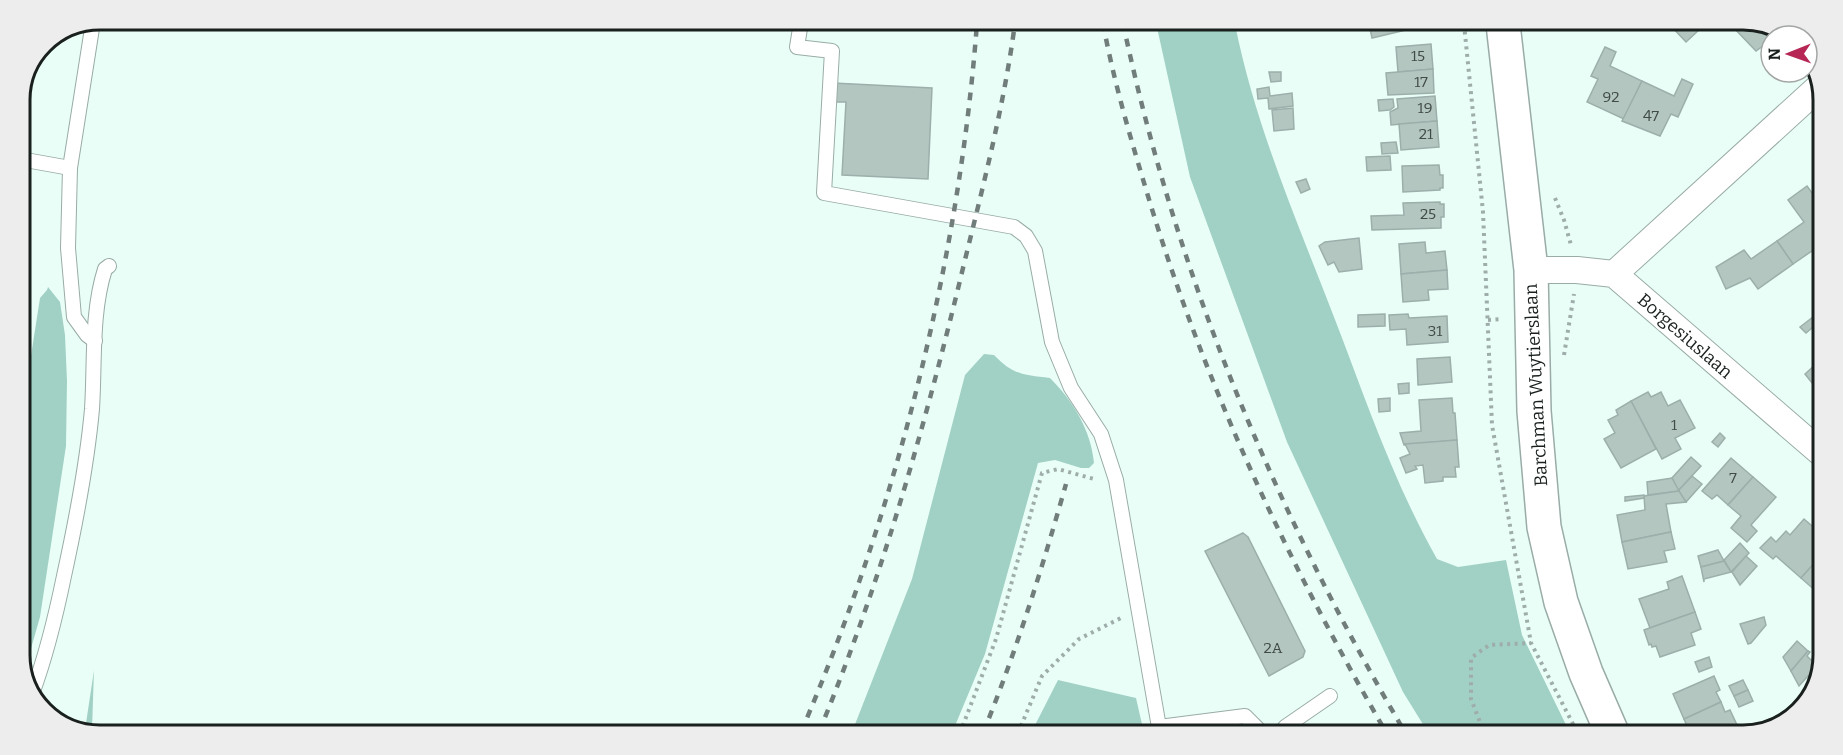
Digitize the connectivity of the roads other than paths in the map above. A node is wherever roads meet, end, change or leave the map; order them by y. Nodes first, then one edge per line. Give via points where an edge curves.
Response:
1 (800, 30) edge
2 (1504, 30) edge
3 (92, 31) edge
4 (1813, 93) edge
5 (30, 161) edge
6 (70, 168) junction
7 (110, 266) dead end
8 (1531, 270) junction
9 (1614, 274) junction
10 (95, 341) junction
11 (1813, 446) edge
12 (36, 682) edge
13 (1330, 696) dead end
14 (1159, 725) edge
15 (1190, 725) edge
16 (1254, 725) edge
17 (1288, 725) edge
18 (1609, 725) edge

1 - 14 lane via 797,47 832,51 824,193 1014,227 1026,236 1035,251 1052,342 1071,388 1101,434 1116,480
2 - 8 main road, Barchman Wuytierslaan
3 - 6 lane
4 - 9 street
5 - 6 lane
6 - 10 lane via 70,294 74,317
7 - 10 lane via 102,278
8 - 9 street
8 - 18 main road, Barchman Wuytierslaan via 1534,411 1544,527 1561,602
9 - 11 street, Borgesiuslaan
10 - 12 lane via 92,410 73,536
13 - 17 lane
15 - 16 lane via 1245,716

